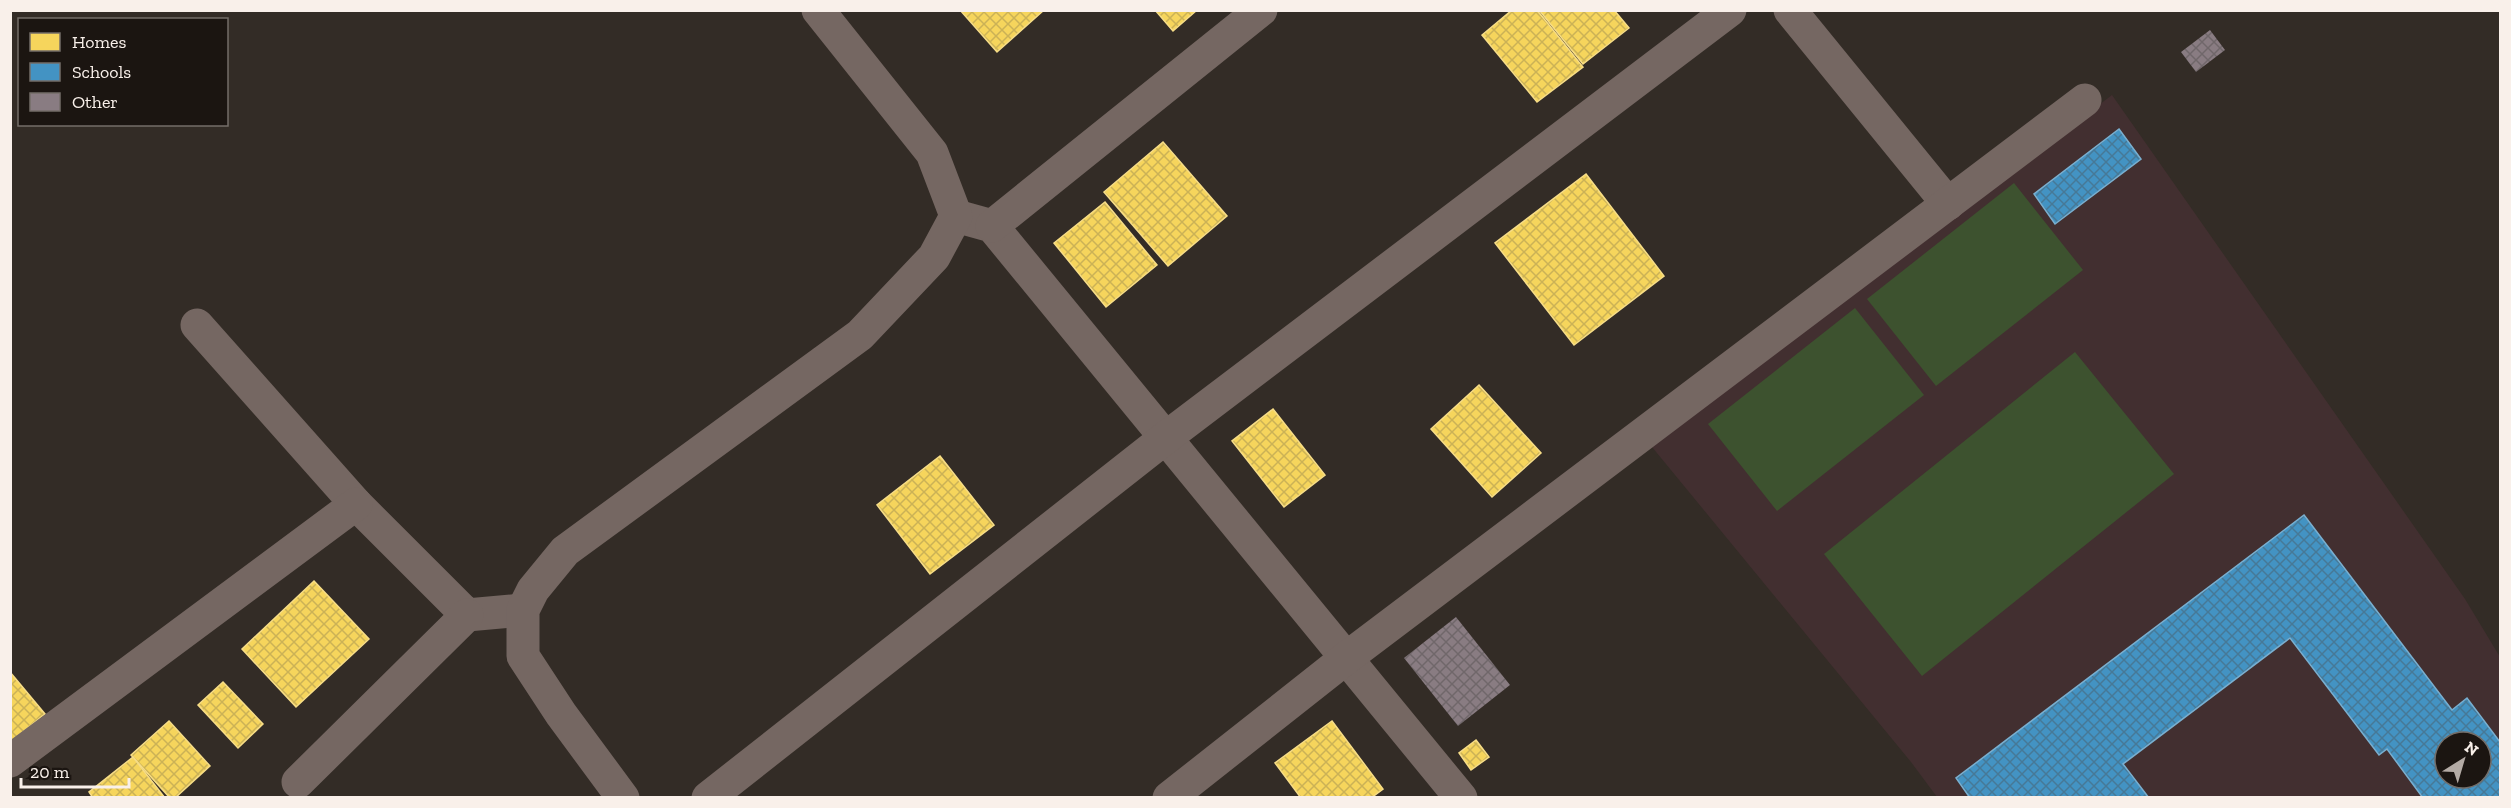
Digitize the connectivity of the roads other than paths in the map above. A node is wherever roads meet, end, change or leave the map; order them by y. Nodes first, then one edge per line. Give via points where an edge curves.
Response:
1 (1261, 10) edge
2 (1730, 10) edge
3 (1790, 10) edge
4 (827, 14) edge
5 (2085, 100) dead end
6 (1948, 204) junction
7 (956, 216) junction
8 (992, 226) junction
9 (197, 325) dead end
10 (1164, 439) junction
11 (356, 504) junction
12 (523, 610) junction
13 (467, 615) junction
14 (1345, 659) junction
15 (10, 761) edge
16 (298, 782) dead end
17 (623, 798) edge
18 (708, 798) edge
19 (1169, 798) edge
20 (1461, 798) edge

1 - 8 street
2 - 10 street
3 - 6 street
4 - 7 street via 932,153
5 - 6 street
6 - 14 street
7 - 8 street
7 - 12 street via 934,257 860,335 565,551 533,590
8 - 10 street
9 - 11 street
10 - 14 street
10 - 18 street
11 - 13 street
11 - 15 street
12 - 13 street
12 - 17 street via 523,656
13 - 16 street
14 - 19 street
14 - 20 street

